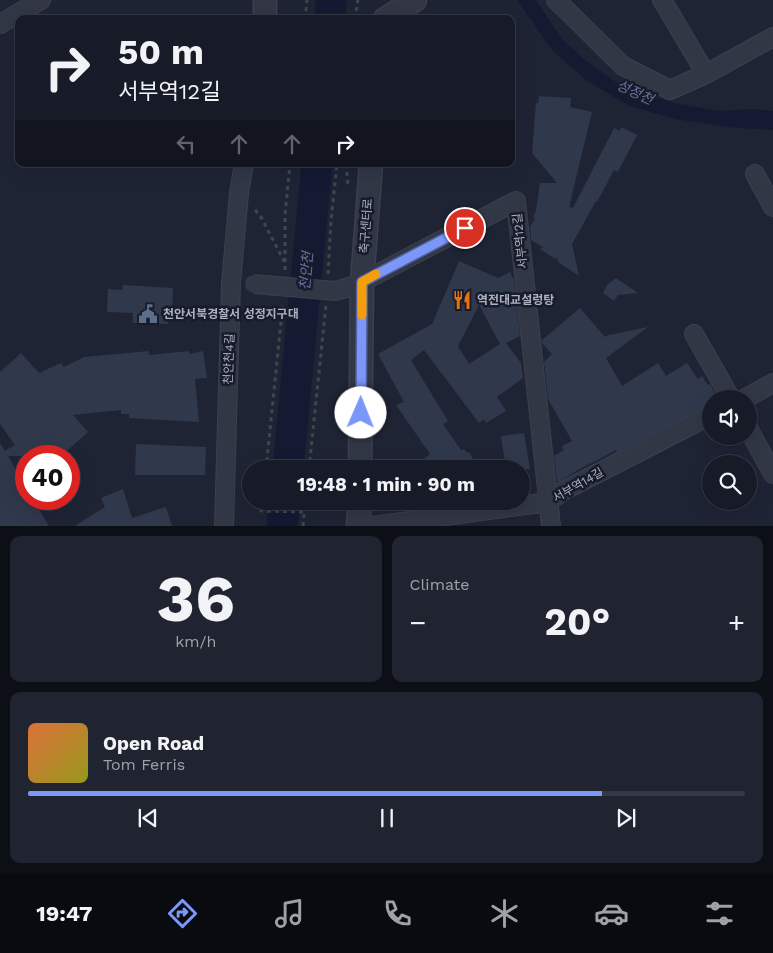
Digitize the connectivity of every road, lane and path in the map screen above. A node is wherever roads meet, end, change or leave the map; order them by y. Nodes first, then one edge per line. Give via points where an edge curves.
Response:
1 (41, 0) edge
2 (265, 0) edge
3 (307, 0) edge
4 (358, 0) edge
5 (414, 0) edge
6 (556, 0) edge
7 (662, 0) edge
8 (15, 15) edge
9 (15, 15) edge
10 (265, 15) edge
11 (305, 15) edge
12 (356, 15) edge
13 (392, 15) edge
14 (0, 24) edge
15 (773, 37) edge
16 (706, 74) junction
17 (243, 167) edge
18 (290, 167) edge
19 (337, 167) edge
20 (371, 167) edge
21 (755, 174) dead end
22 (239, 193) junction
23 (773, 206) edge
24 (285, 263) junction
25 (285, 272) dead end
26 (362, 282) junction
27 (232, 283) junction
28 (330, 288) junction
29 (284, 299) dead end
30 (694, 334) dead end
31 (773, 383) edge
32 (726, 390) edge
33 (757, 392) edge
34 (702, 420) edge
35 (757, 445) edge
36 (267, 460) edge
37 (310, 460) edge
38 (360, 460) edge
39 (773, 474) edge
40 (548, 502) junction
41 (261, 510) edge
42 (304, 512) joint
43 (224, 526) edge
44 (303, 526) edge
45 (373, 526) edge
46 (551, 526) edge

1 - 9 street
2 - 10 street
3 - 11 path
4 - 12 path
5 - 13 street
6 - 16 street via 623,66 670,90
7 - 16 street
8 - 14 street
15 - 16 street
17 - 22 street, 천안천4길
18 - 24 path
19 - 28 path via 331,221
20 - 26 street, 축구센터로
21 - 23 street
22 - 24 path via 261,217
22 - 27 street, 천안천4길
24 - 25 path
26 - 28 street, 서부역12길
26 - 38 street, 축구센터로
26 - 40 street, 서부역12길 via 516,201
27 - 28 street, 서부역12길, bridge
27 - 43 street, 천안천4길
28 - 37 path
29 - 36 path
30 - 32 street
31 - 33 street
34 - 40 street, 서부역14길 via 563,491
35 - 39 street
40 - 45 street, 서부역14길
40 - 46 street, 서부역12길
41 - 42 path
42 - 44 path

